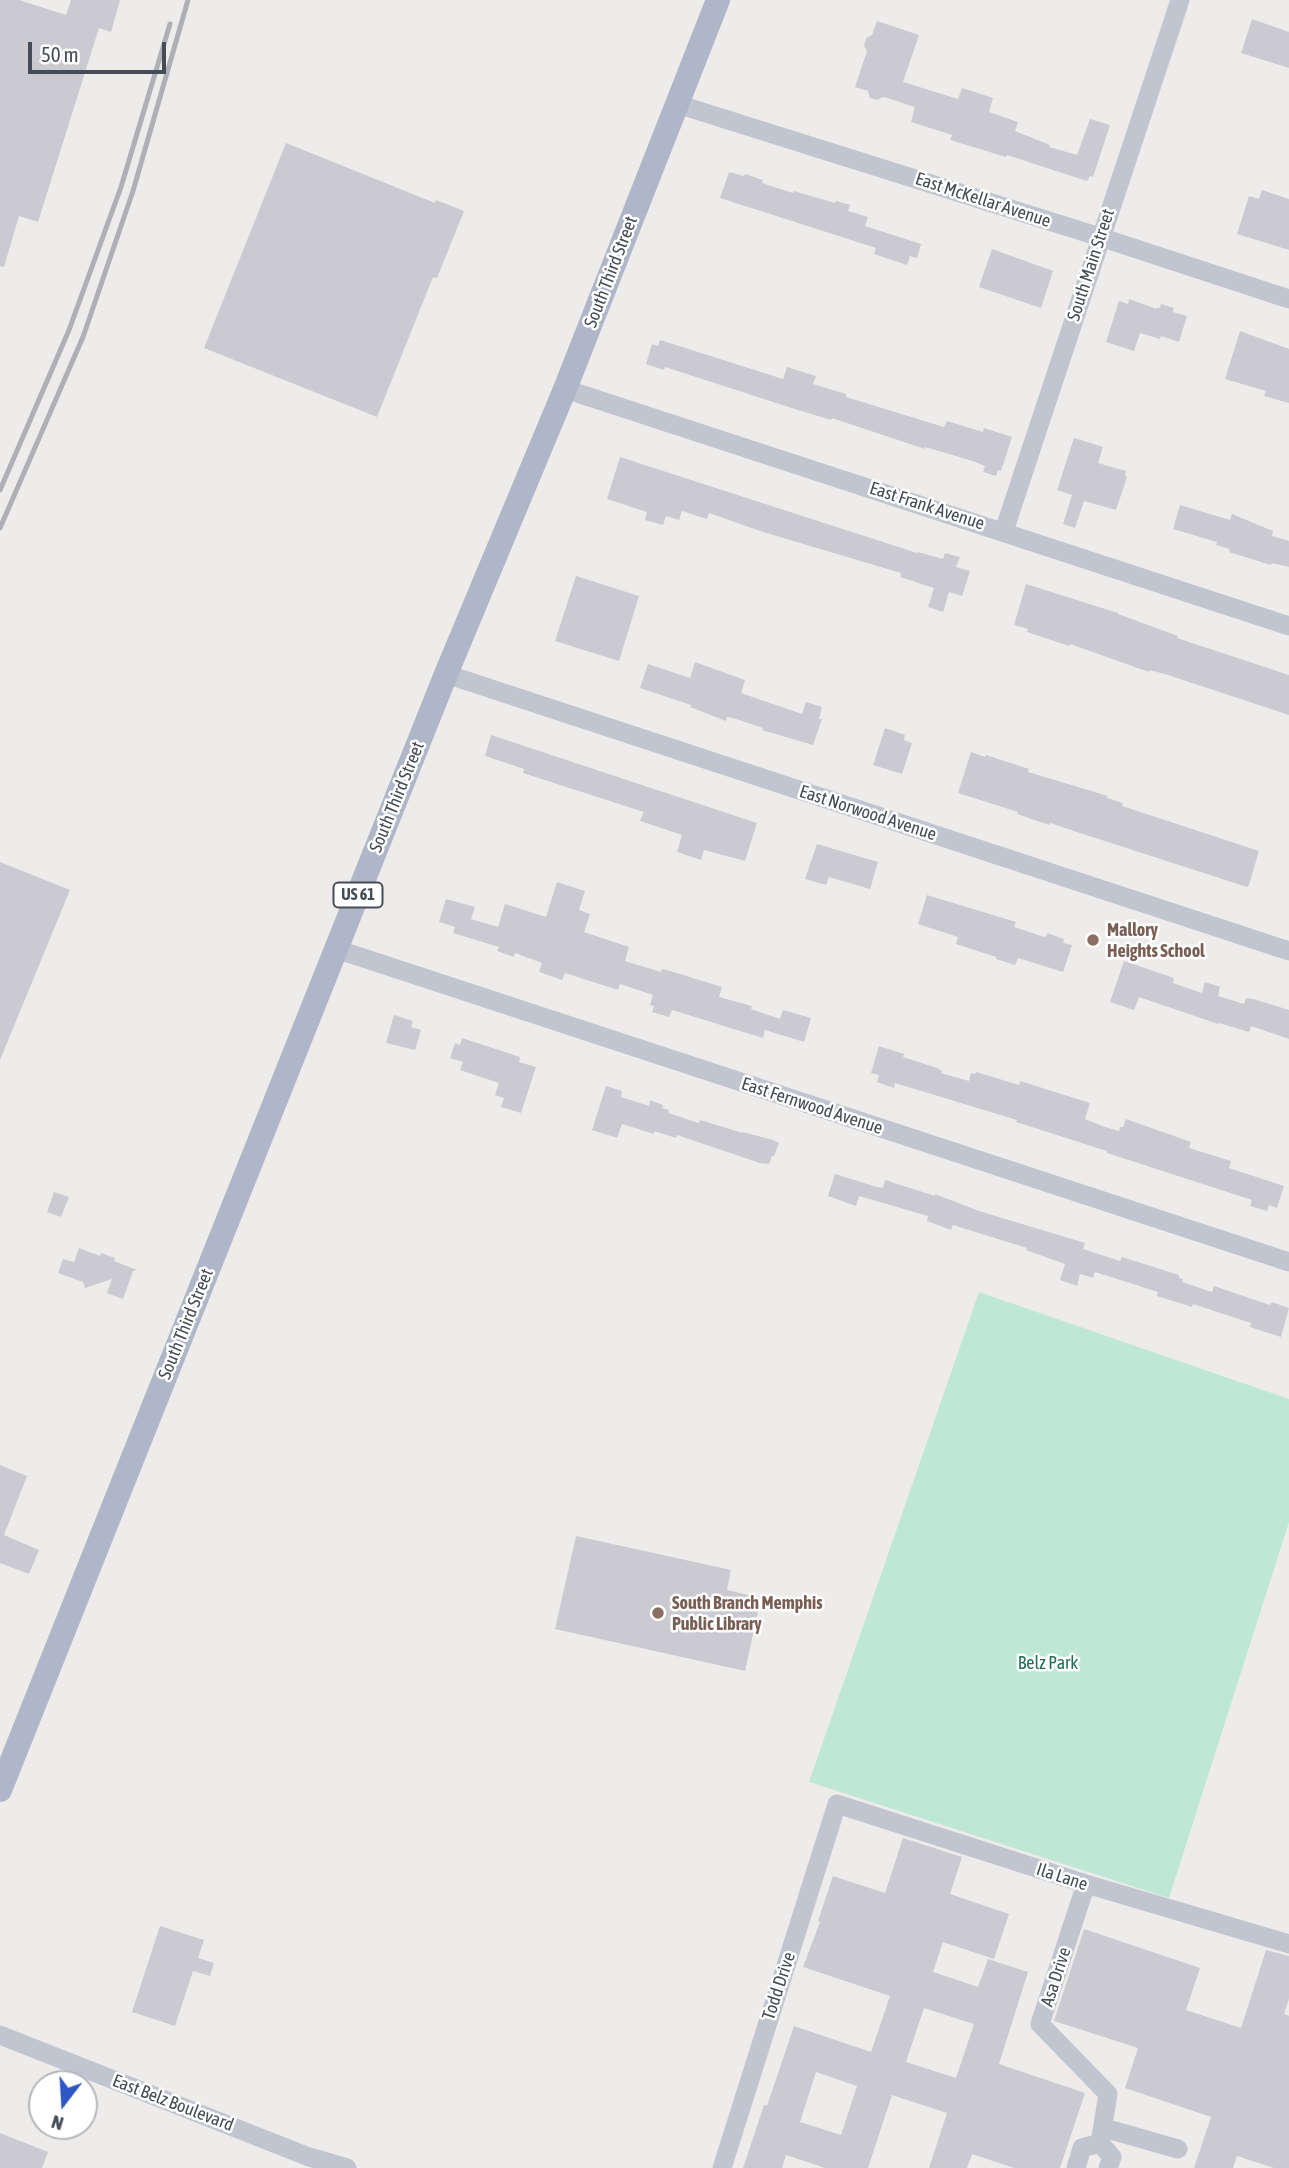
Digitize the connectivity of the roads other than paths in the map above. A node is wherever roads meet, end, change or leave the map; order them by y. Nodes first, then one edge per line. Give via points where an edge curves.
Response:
1 (718, 0) edge
2 (1180, 0) edge
3 (677, 103) junction
4 (1100, 237) junction
5 (1289, 299) edge
6 (565, 389) junction
7 (1004, 531) junction
8 (1289, 626) edge
9 (446, 674) junction
10 (336, 949) junction
11 (1289, 951) edge
12 (1289, 1262) edge
13 (0, 1790) edge
14 (837, 1804) joint
15 (1086, 1884) junction
16 (1289, 1944) edge
17 (0, 2035) edge
18 (1102, 2135) junction
19 (1178, 2149) dead end
20 (347, 2168) edge
21 (722, 2168) edge
22 (1076, 2168) edge
23 (1108, 2168) edge

1 - 3 main road, South Third Street / US 61
2 - 4 street, South Main Street
3 - 4 street, East McKellar Avenue
3 - 6 main road, South Third Street / US 61
4 - 5 street, East McKellar Avenue
4 - 7 street, South Main Street
6 - 7 street, East Frank Avenue
6 - 9 main road, South Third Street / US 61
7 - 8 street, East Frank Avenue
9 - 10 main road, South Third Street / US 61
9 - 11 street, East Norwood Avenue
10 - 12 street, East Fernwood Avenue
10 - 13 main road, South Third Street / US 61
14 - 15 street, Ila Lane
14 - 21 street, Todd Drive
15 - 16 street, Ila Lane
15 - 18 street, Asa Drive via 1040,2024 1108,2094
17 - 20 street, East Belz Boulevard
18 - 19 street
18 - 22 street via 1082,2148
18 - 23 street, Asa Drive via 1112,2157

